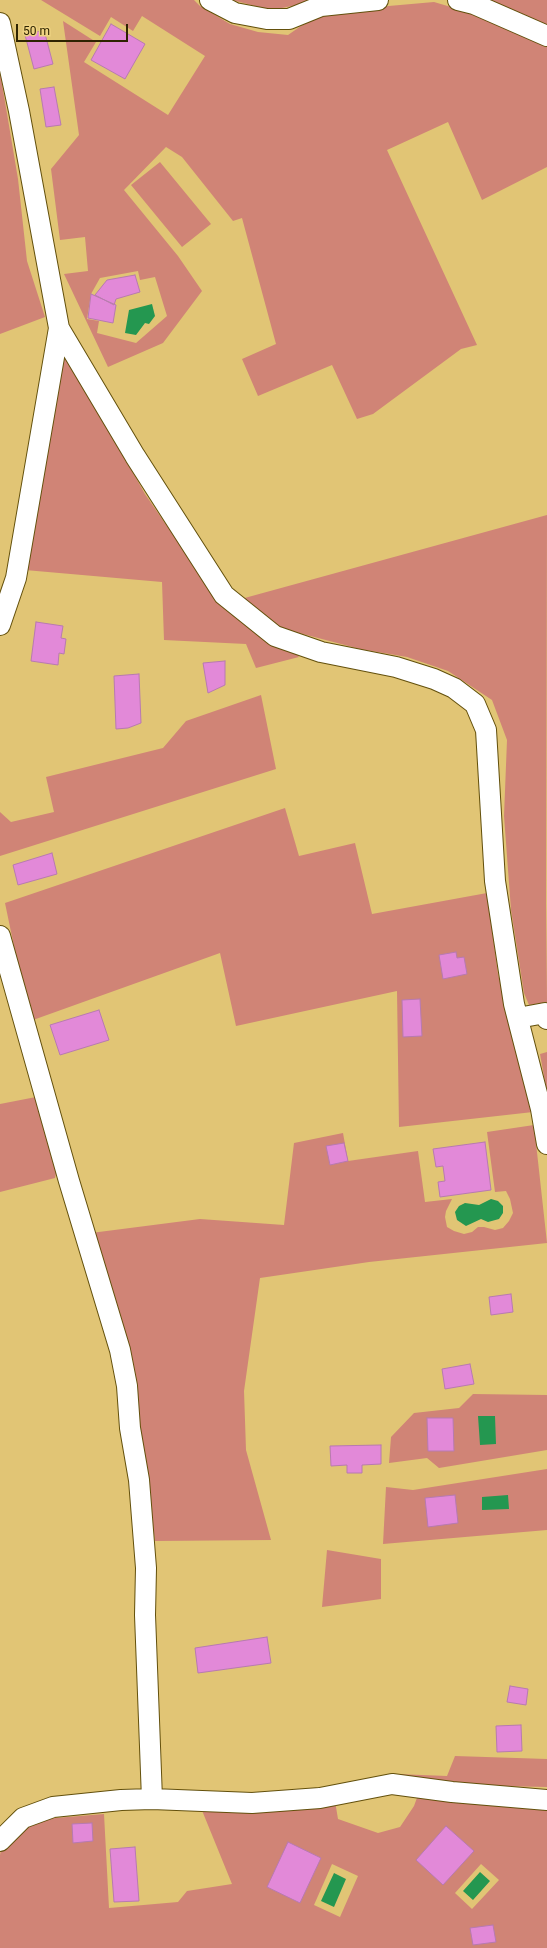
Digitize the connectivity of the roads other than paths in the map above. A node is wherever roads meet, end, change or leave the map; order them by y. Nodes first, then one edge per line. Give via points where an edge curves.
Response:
1 (210, 0) edge
2 (378, 0) edge
3 (458, 0) edge
4 (0, 23) edge
5 (547, 36) edge
6 (59, 328) junction
7 (0, 625) edge
8 (0, 936) edge
9 (518, 1018) junction
10 (547, 1019) edge
11 (547, 1144) edge
12 (152, 1799) junction
13 (547, 1800) edge
14 (0, 1841) edge

1 - 2 street via 235,13 267,19 288,18 321,6
3 - 5 street
4 - 6 street via 19,110
6 - 7 street via 16,578
6 - 9 street via 135,456 224,595 275,636 321,652 396,667 434,679 454,688 475,704 486,730 495,880
8 - 12 street via 120,1350 127,1386 130,1428 139,1480 146,1568 145,1615
9 - 10 street via 545,1014
9 - 11 street via 541,1109
12 - 13 street via 274,1801 320,1798 392,1784
12 - 14 street via 54,1807 22,1818

